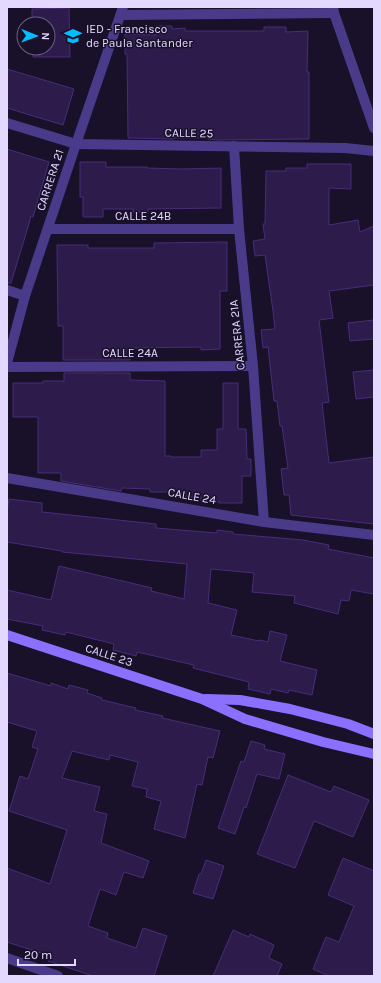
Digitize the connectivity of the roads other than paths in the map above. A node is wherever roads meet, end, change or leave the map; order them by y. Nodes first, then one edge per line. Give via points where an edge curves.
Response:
1 (333, 10) edge
2 (122, 11) edge
3 (7, 123) edge
4 (374, 128) edge
5 (76, 144) junction
6 (234, 146) junction
7 (374, 151) edge
8 (239, 228) junction
9 (48, 229) junction
10 (7, 290) edge
11 (25, 296) junction
12 (7, 363) edge
13 (254, 366) junction
14 (7, 367) edge
15 (7, 478) edge
16 (264, 522) junction
17 (374, 535) edge
18 (7, 635) edge
19 (202, 699) junction
20 (374, 734) edge
21 (374, 754) edge
22 (7, 958) edge
23 (58, 976) edge

1 - 2 street
1 - 4 street
2 - 5 street, CARRERA 21
3 - 5 street, CALLE 25
5 - 6 street, CALLE 25
5 - 9 street, CARRERA 21
6 - 7 street, CALLE 25
6 - 8 street, CARRERA 21A
8 - 9 street, CALLE 24B
8 - 13 street, CARRERA 21A
9 - 11 street, CARRERA 21
10 - 11 street
11 - 12 street, CARRERA 21
13 - 14 street, CALLE 24A
13 - 16 street, CARRERA 21A
15 - 16 street, CALLE 24
16 - 17 street, CALLE 24
18 - 19 street, CALLE 23
19 - 20 street, CALLE 23 via 240,700 290,709 348,724
19 - 21 street, CALLE 23 via 245,719
22 - 23 street

